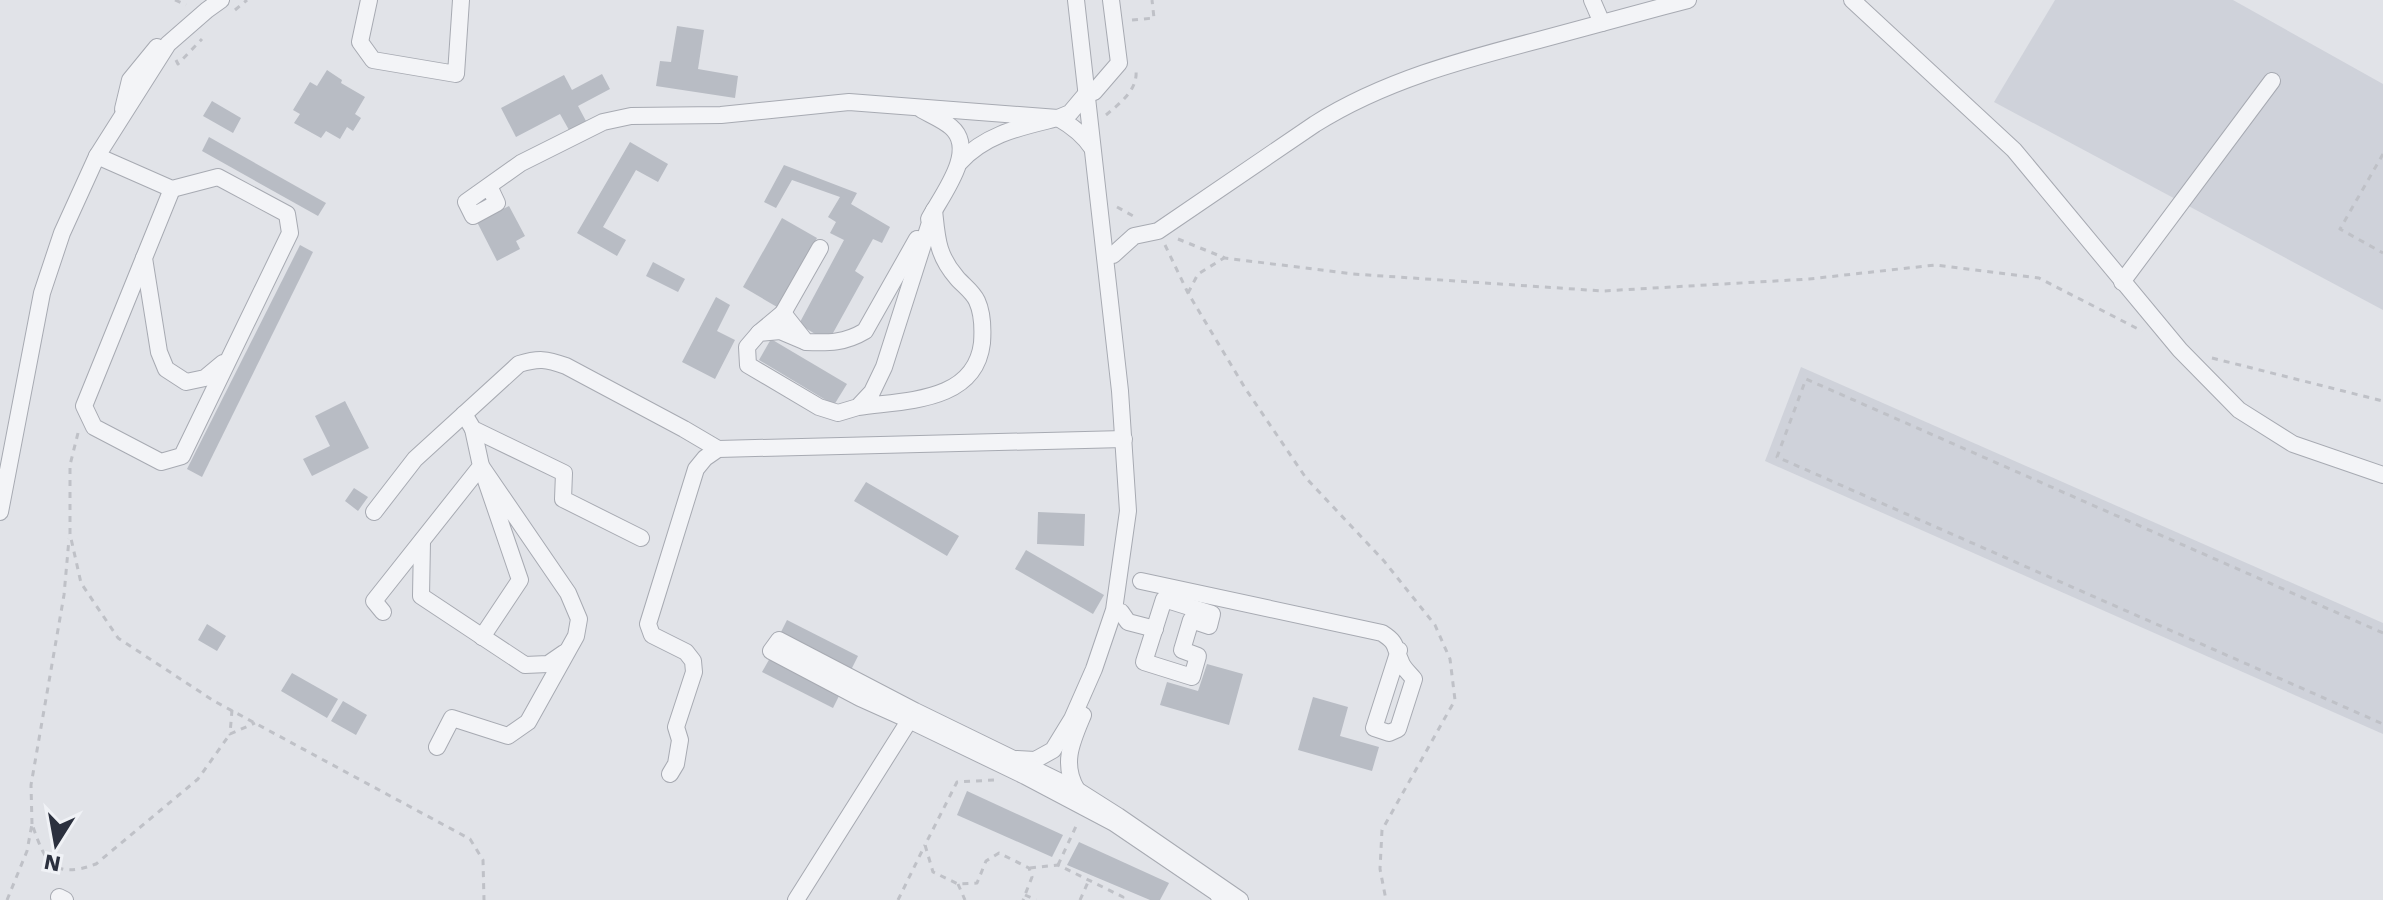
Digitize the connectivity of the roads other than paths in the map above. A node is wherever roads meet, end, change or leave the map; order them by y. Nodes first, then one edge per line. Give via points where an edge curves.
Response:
1 (208, 0) edge
2 (221, 0) edge
3 (369, 0) edge
4 (461, 0) edge
5 (1076, 0) edge
6 (1084, 0) edge
7 (1111, 0) edge
8 (1592, 0) edge
9 (1688, 0) edge
10 (1852, 0) edge
11 (1602, 23) junction
12 (2272, 81) dead end
13 (1090, 93) junction
14 (917, 108) junction
15 (121, 116) junction
16 (1058, 118) junction
17 (1093, 149) junction
18 (97, 156) junction
19 (960, 162) junction
20 (489, 186) dead end
21 (172, 189) junction
22 (934, 210) junction
23 (820, 248) dead end
24 (1113, 255) junction
25 (144, 258) junction
26 (2122, 282) junction
27 (783, 313) junction
28 (759, 333) junction
29 (806, 342) junction
30 (230, 357) junction
31 (858, 407) junction
32 (468, 422) junction
33 (1124, 439) junction
34 (718, 449) junction
35 (481, 466) junction
36 (2383, 475) edge
37 (0, 512) edge
38 (374, 512) dead end
39 (641, 538) dead end
40 (422, 541) junction
41 (1133, 583) junction
42 (383, 612) dead end
43 (1122, 621) junction
44 (1155, 629) junction
45 (482, 637) junction
46 (1399, 650) dead end
47 (565, 652) junction
48 (912, 716) junction
49 (437, 747) dead end
50 (1015, 759) junction
51 (670, 774) dead end
52 (1077, 790) junction
53 (796, 900) edge
54 (1221, 900) edge
55 (1240, 900) edge

1 - 15 lane via 163,39 130,80
2 - 15 lane via 168,44
3 - 4 lane via 360,42 373,60 456,74
5 - 13 lane
6 - 13 lane
7 - 13 lane via 1119,63
8 - 11 lane
9 - 11 lane
10 - 26 lane via 2014,150
11 - 24 lane via 1447,64 1337,110 1158,231 1134,236
12 - 26 lane
13 - 16 lane
13 - 17 lane
13 - 24 lane
14 - 16 lane
14 - 19 lane via 952,127 961,142
14 - 20 lane via 849,102 721,115 631,116 603,122 521,163
15 - 18 lane
16 - 17 lane
16 - 19 lane via 1000,133
17 - 33 lane
18 - 21 lane
18 - 37 lane via 42,293
19 - 22 lane
21 - 25 lane
21 - 30 lane via 218,177 287,214 290,233
22 - 29 lane via 865,331 832,344
22 - 31 lane via 884,367
22 - 31 lane via 938,250 976,299 983,323 977,365 963,382 940,395
23 - 27 lane
24 - 41 lane via 1135,466 1137,511 1129,566
25 - 30 lane via 166,369 186,382 205,378
25 - 30 lane via 84,406 94,427 161,462 182,456
26 - 36 lane via 2239,410 2293,444
27 - 28 lane
27 - 29 lane
28 - 29 lane via 780,331
28 - 31 lane via 747,347 748,365 819,407 838,413
32 - 34 lane via 519,364 546,359
32 - 35 lane
32 - 38 lane via 415,459
32 - 39 lane via 564,473 563,499
33 - 34 lane
33 - 50 lane via 1128,511 1114,610 1094,669 1053,750 1035,760
34 - 51 lane via 696,469 648,624 652,635 693,661
35 - 40 lane
35 - 45 lane via 520,580
35 - 47 lane via 568,593 579,619
40 - 42 lane via 374,601
40 - 45 lane via 421,596
41 - 43 lane
41 - 46 lane via 1382,633
43 - 44 lane
43 - 52 lane via 1067,762 1068,777
44 - 44 lane via 1164,599 1212,614 1209,626 1191,620 1182,650 1198,656 1192,677 1144,662
45 - 47 lane via 525,665 548,664
47 - 49 lane via 528,722 508,736 452,718
48 - 48 lane via 779,640 771,651 860,698
48 - 50 lane
48 - 53 lane
48 - 54 lane via 1127,832
50 - 52 lane
52 - 55 lane

